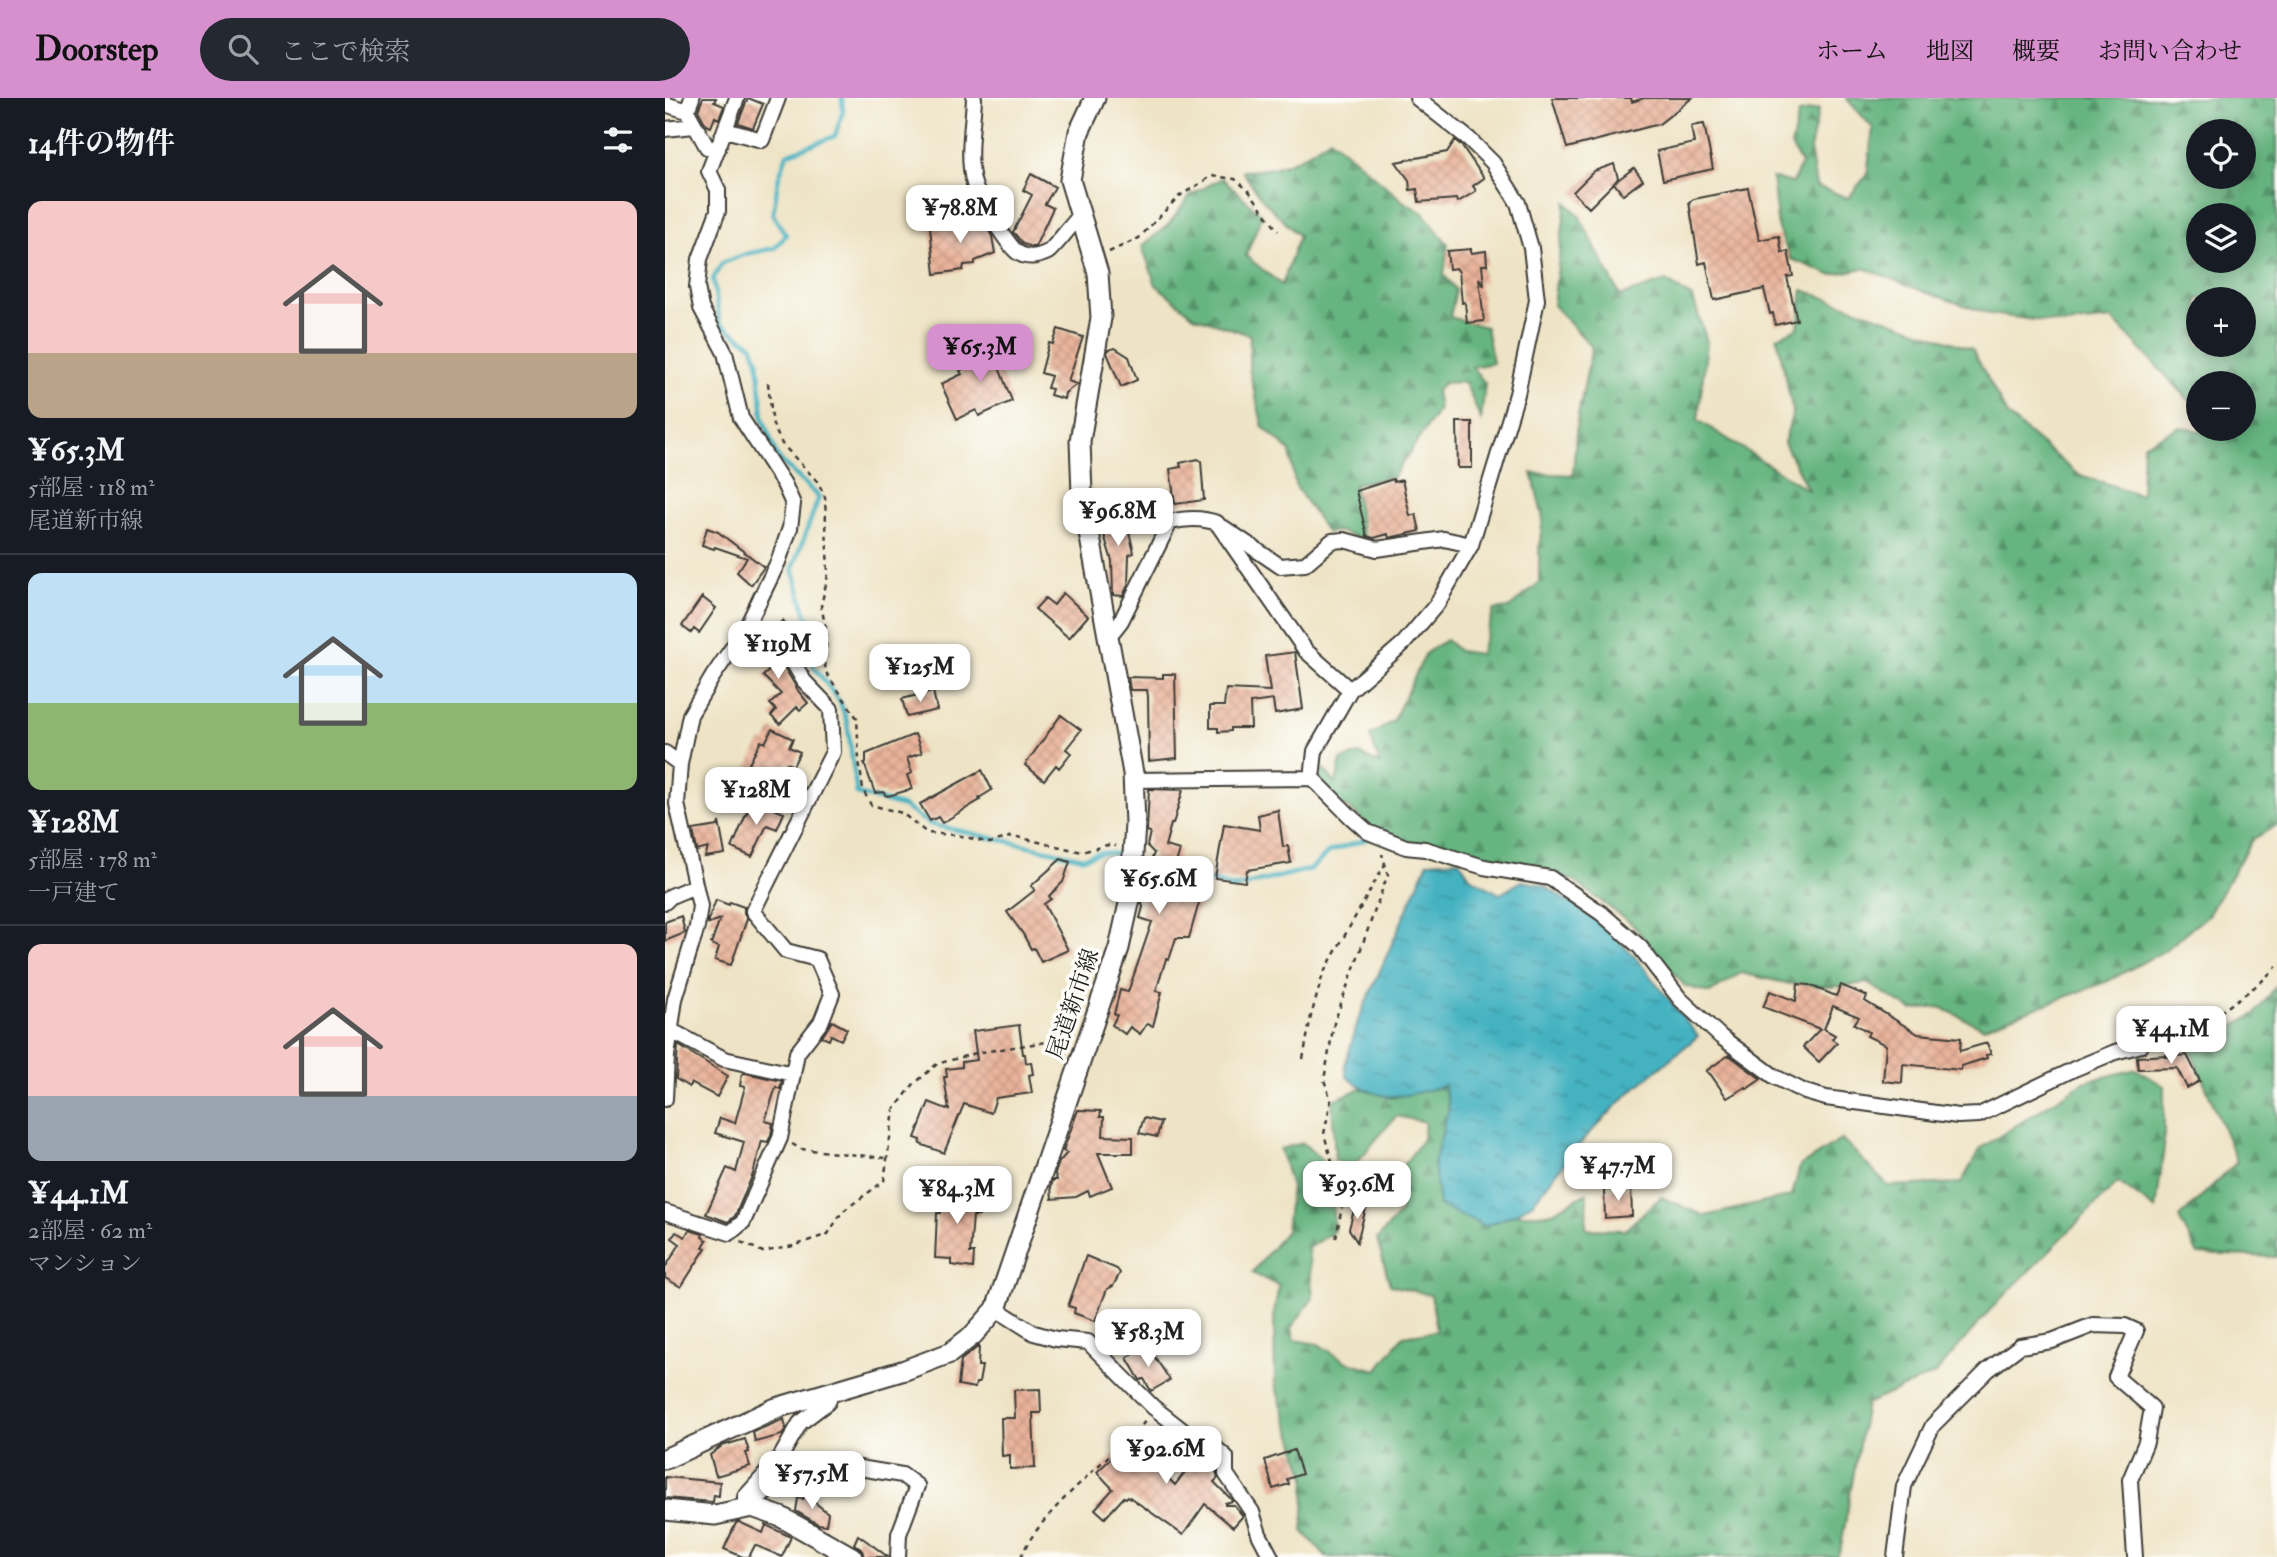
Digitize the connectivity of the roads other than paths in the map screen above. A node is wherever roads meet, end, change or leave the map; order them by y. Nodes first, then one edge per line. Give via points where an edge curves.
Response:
1 (737, 98) edge
2 (778, 98) edge
3 (974, 98) edge
4 (1095, 98) edge
5 (1417, 98) edge
6 (665, 104) edge
7 (689, 105) edge
8 (694, 127) junction
9 (665, 130) edge
10 (725, 130) junction
11 (718, 149) junction
12 (1079, 217) junction
13 (1217, 523) junction
14 (1471, 545) junction
15 (745, 628) junction
16 (1107, 633) junction
17 (1350, 690) junction
18 (665, 753) edge
19 (680, 764) junction
20 (1312, 778) junction
21 (1133, 780) junction
22 (695, 886) junction
23 (665, 902) edge
24 (670, 1030) junction
25 (2141, 1045) road end
26 (793, 1074) junction
27 (665, 1100) edge
28 (665, 1212) edge
29 (996, 1309) junction
30 (832, 1391) junction
31 (665, 1459) edge
32 (745, 1509) junction
33 (665, 1510) edge
34 (852, 1557) edge
35 (898, 1557) edge
36 (1271, 1557) edge
37 (1895, 1557) edge
38 (2135, 1557) edge

1 - 10 street
2 - 10 street via 762,140
3 - 12 street via 974,185 1018,253 1034,257 1051,251
4 - 12 main road, 尾道新市線 via 1079,132 1070,180
5 - 14 street via 1469,138 1493,163 1518,203 1531,248 1538,300 1517,394
6 - 7 street
7 - 8 street
8 - 9 street
8 - 11 street via 707,147
10 - 11 street
11 - 15 street via 709,171 717,190 718,211 700,259 697,287 701,308 725,353 741,418 793,504 778,562
12 - 16 main road, 尾道新市線 via 1098,273 1101,318 1080,442 1082,494
13 - 14 street via 1280,566 1305,564 1332,541 1377,550 1444,539
13 - 16 street via 1203,518 1170,522 1121,621
13 - 17 street via 1306,651
14 - 17 street via 1404,643
15 - 19 street via 690,715
15 - 26 street via 776,633 804,681 831,709 833,752 753,911 786,951 817,960 832,995 821,1021 797,1053
16 - 21 main road, 尾道新市線
17 - 20 street via 1315,751
18 - 19 street
19 - 22 street via 677,804
20 - 21 street
20 - 25 street via 1368,832 1484,867 1550,878 1601,912 1640,947 1680,999 1721,1037 1805,1092 1958,1116 1979,1115 2074,1069
21 - 29 main road, 尾道新市線 via 1134,847 1119,948
22 - 23 street
22 - 24 street via 697,927
24 - 26 street via 724,1059
24 - 27 street
26 - 28 street via 780,1138 743,1222 730,1233
29 - 30 main road, 尾道新市線 via 950,1353
29 - 36 street via 1034,1333 1088,1342 1153,1407 1226,1457 1226,1474 1252,1512
30 - 31 main road, 尾道新市線 via 776,1408
30 - 32 street via 828,1402 800,1423 780,1458 745,1497
32 - 33 main road via 715,1515
32 - 34 main road via 781,1517
32 - 35 street via 806,1472 841,1465 902,1475 917,1486 899,1534
37 - 38 street via 1904,1486 1933,1424 2020,1346 2052,1341 2093,1325 2136,1331 2116,1377 2152,1408 2146,1442 2130,1479

